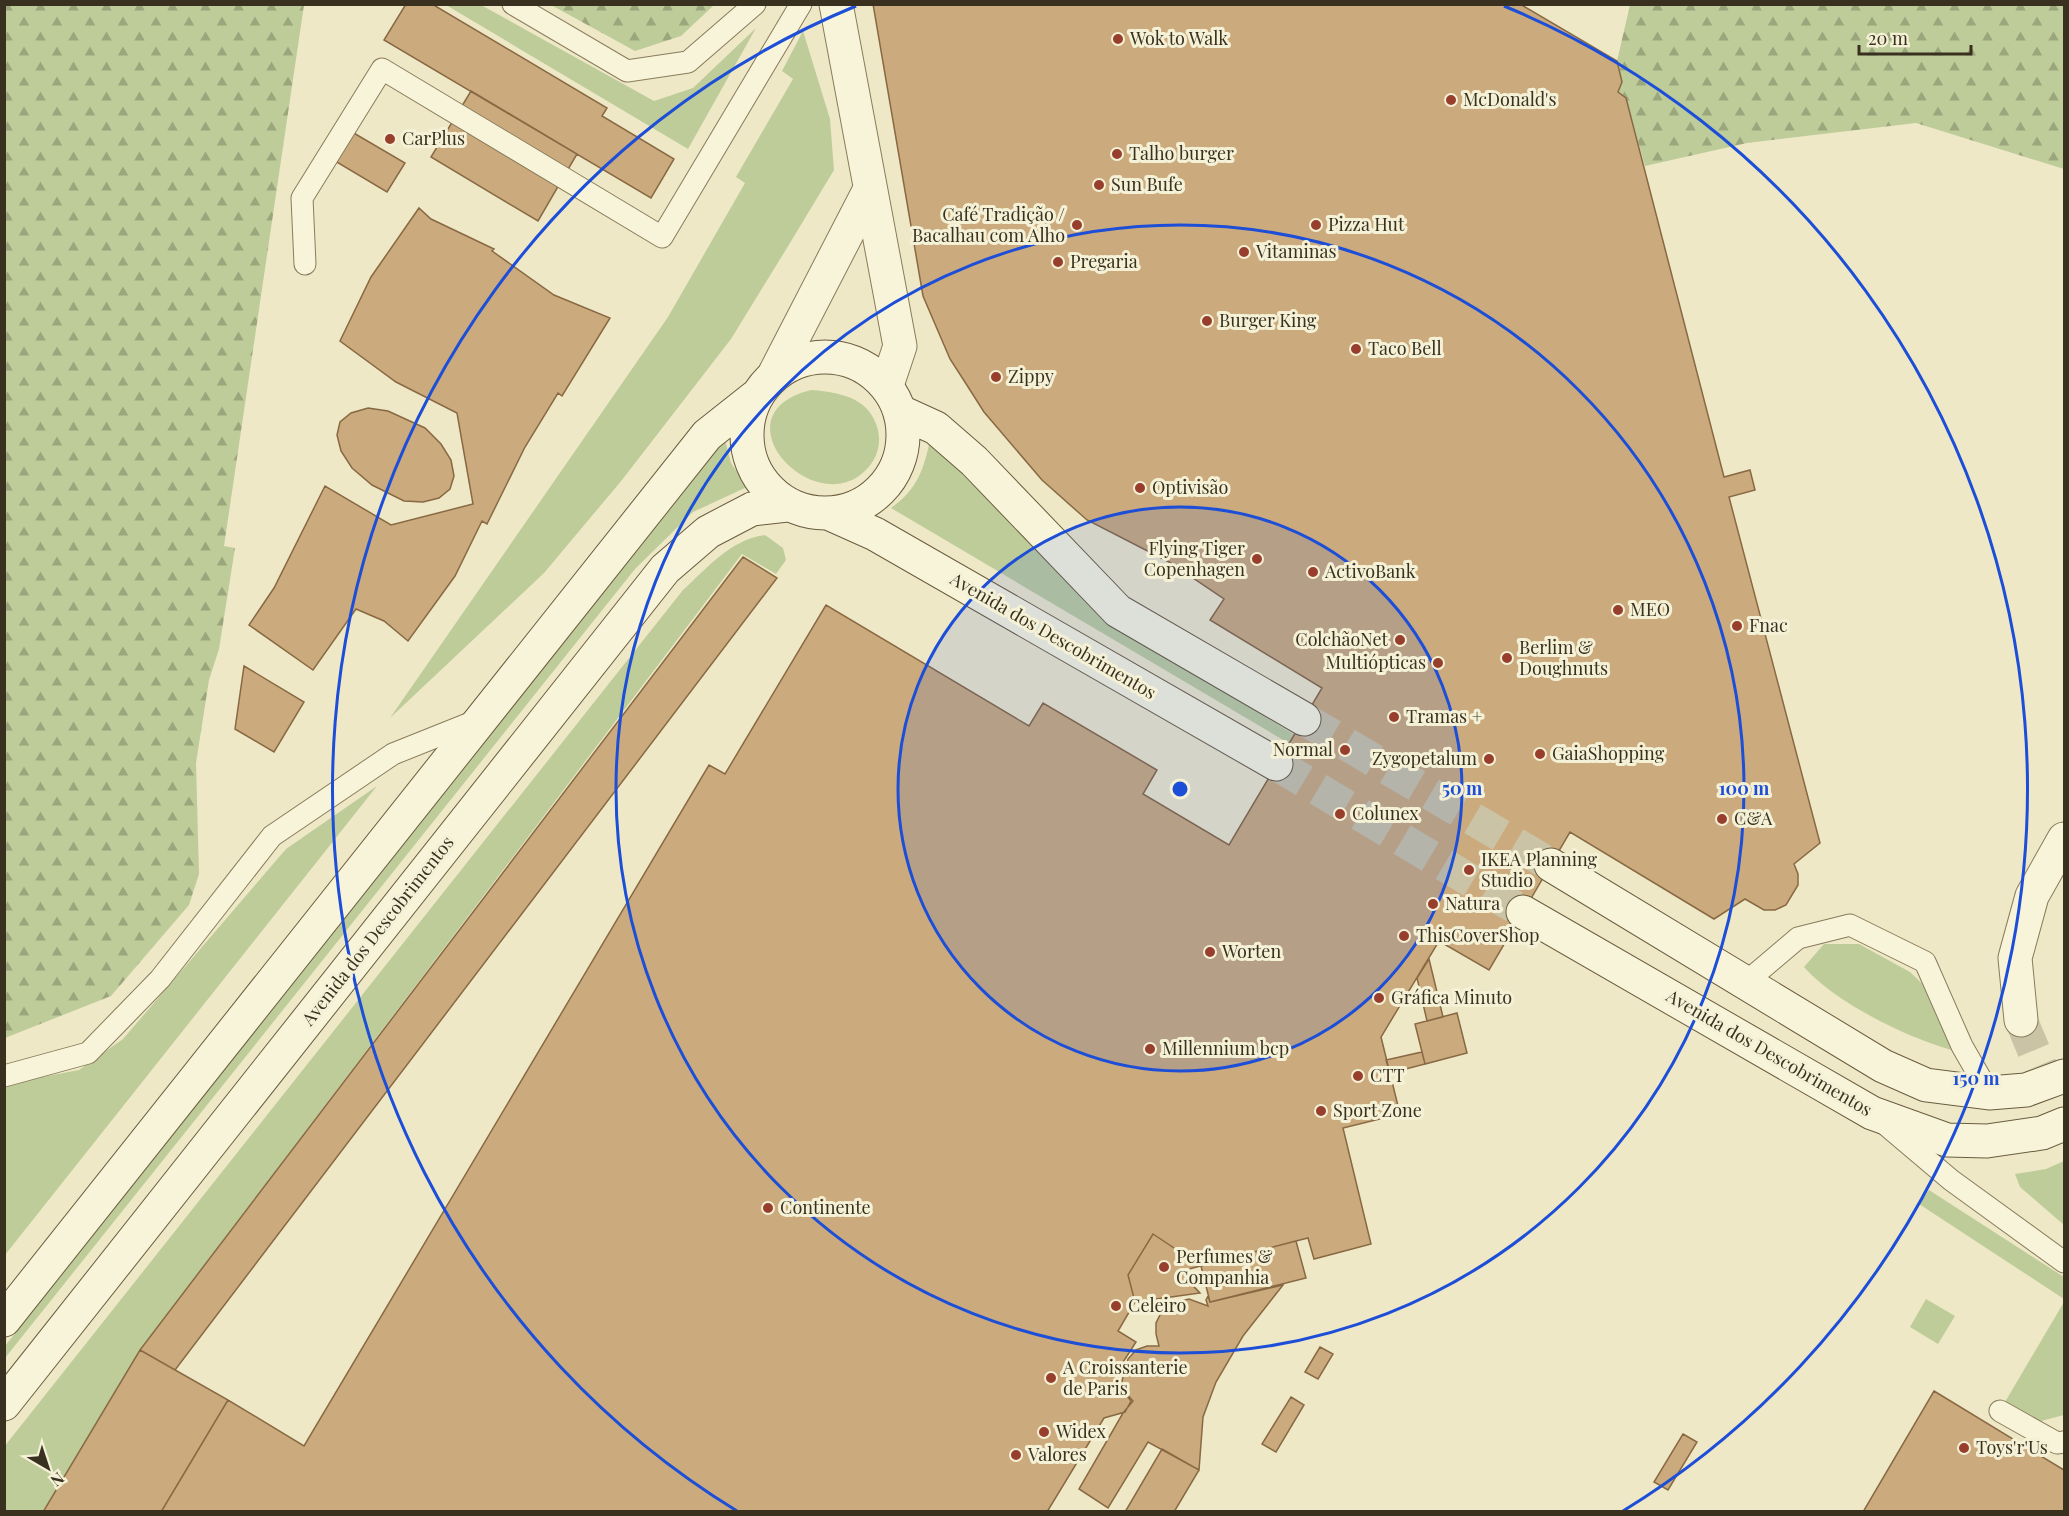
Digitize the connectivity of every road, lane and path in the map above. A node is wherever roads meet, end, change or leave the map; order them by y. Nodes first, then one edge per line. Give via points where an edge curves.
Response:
1 (513, 4) edge
2 (755, 4) edge
3 (801, 4) edge
4 (836, 4) edge
5 (870, 189) junction
6 (304, 264) dead end
7 (765, 385) junction
8 (894, 398) junction
9 (787, 505) junction
10 (828, 513) junction
11 (481, 718) junction
12 (1304, 719) tunnel mouth
13 (1276, 764) tunnel mouth
14 (2064, 839) edge
15 (1551, 865) tunnel mouth
16 (1523, 912) tunnel mouth
17 (1745, 983) junction
18 (2021, 1020) tunnel mouth
19 (4, 1076) edge
20 (2064, 1076) edge
21 (1989, 1093) junction
22 (1872, 1113) junction
23 (2064, 1124) edge
24 (2064, 1262) edge
25 (4, 1320) edge
26 (4, 1404) edge
27 (2000, 1411) dead end
28 (2064, 1442) edge

1 - 2 lane via 627,71 688,62
3 - 6 lane via 662,237 382,69 302,198
4 - 5 main road
5 - 7 main road
5 - 8 main road via 900,346
7 - 8 main road via 814,357 863,365
7 - 9 main road via 745,427 748,458 763,485
7 - 11 main road via 707,435
8 - 10 main road via 904,443 895,473 875,497 847,511
8 - 12 main road via 974,461 1118,611
9 - 10 main road
9 - 26 main road, Avenida dos Descobrimentos via 752,509 708,532 665,569
10 - 13 main road, Avenida dos Descobrimentos via 875,534
11 - 19 lane via 393,754 272,836 160,979 88,1053
11 - 25 main road
14 - 18 main road via 2032,896 2015,958
15 - 17 main road
16 - 22 main road, Avenida dos Descobrimentos
17 - 21 main road via 1883,1066 1926,1084
17 - 21 lane via 1798,938 1850,925 1925,962 1962,1046
20 - 21 main road via 2026,1090
22 - 23 main road, Avenida dos Descobrimentos via 1947,1140 1987,1141 2042,1133
22 - 24 lane via 1951,1180
27 - 28 lane via 2057,1443

